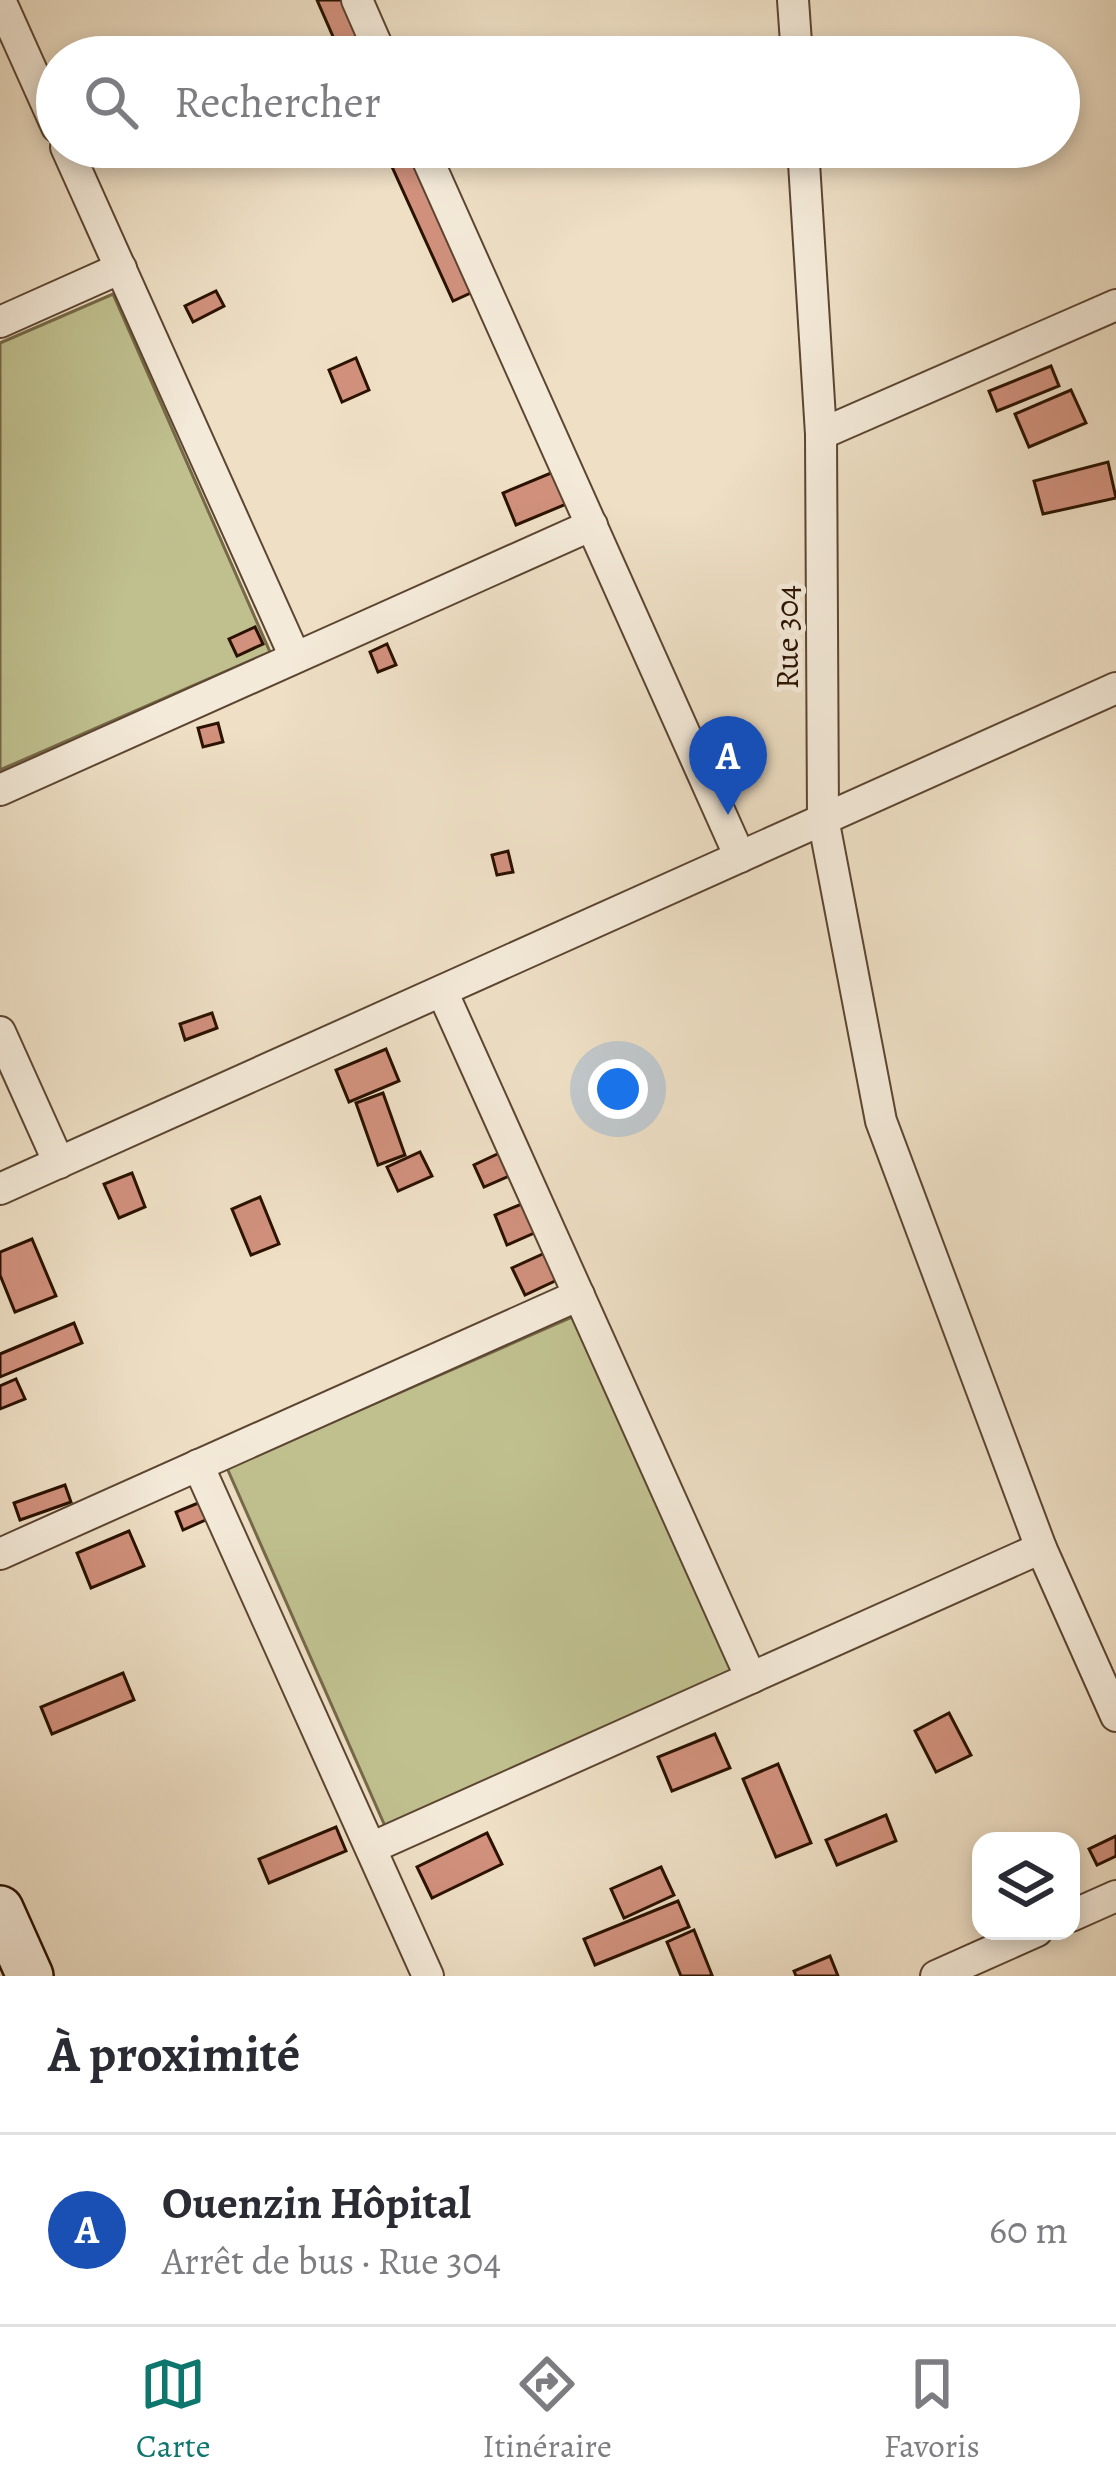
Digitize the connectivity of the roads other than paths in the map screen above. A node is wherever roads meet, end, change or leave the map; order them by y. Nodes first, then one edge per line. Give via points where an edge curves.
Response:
1 (0, 0) edge
2 (357, 0) edge
3 (793, 0) edge
4 (373, 36) edge
5 (796, 36) edge
6 (36, 80) edge
7 (76, 168) edge
8 (431, 168) edge
9 (803, 168) edge
10 (121, 268) junction
11 (1116, 305) edge
12 (0, 322) edge
13 (821, 434) junction
14 (592, 525) junction
15 (295, 657) junction
16 (1116, 688) edge
17 (0, 790) edge
18 (824, 818) junction
19 (740, 857) junction
20 (442, 991) junction
21 (0, 1032) edge
22 (59, 1162) junction
23 (0, 1189) edge
24 (579, 1295) junction
25 (198, 1465) junction
26 (1041, 1548) junction
27 (0, 1554) edge
28 (751, 1678) junction
29 (1116, 1716) edge
30 (370, 1848) junction
31 (1116, 1896) edge
32 (0, 1909) edge
33 (1080, 1912) edge
34 (1017, 1940) edge
35 (30, 1976) edge
36 (428, 1976) edge
37 (936, 1976) edge

1 - 6 street
2 - 4 street
3 - 5 street
7 - 10 street
8 - 14 street
9 - 13 street, Rue 304
10 - 12 street
10 - 15 street
11 - 13 street
13 - 18 street, Rue 304
14 - 15 street
14 - 19 street
15 - 17 street
16 - 18 street
18 - 19 street
18 - 26 street, Rue 304 via 880,1121
19 - 20 street
20 - 22 street
20 - 24 street
21 - 22 street
22 - 23 street
24 - 25 street
24 - 28 street
25 - 27 street
25 - 30 street
26 - 28 street
26 - 29 street, Rue 304
28 - 30 street
30 - 36 street
31 - 33 street
32 - 35 street
34 - 37 street

